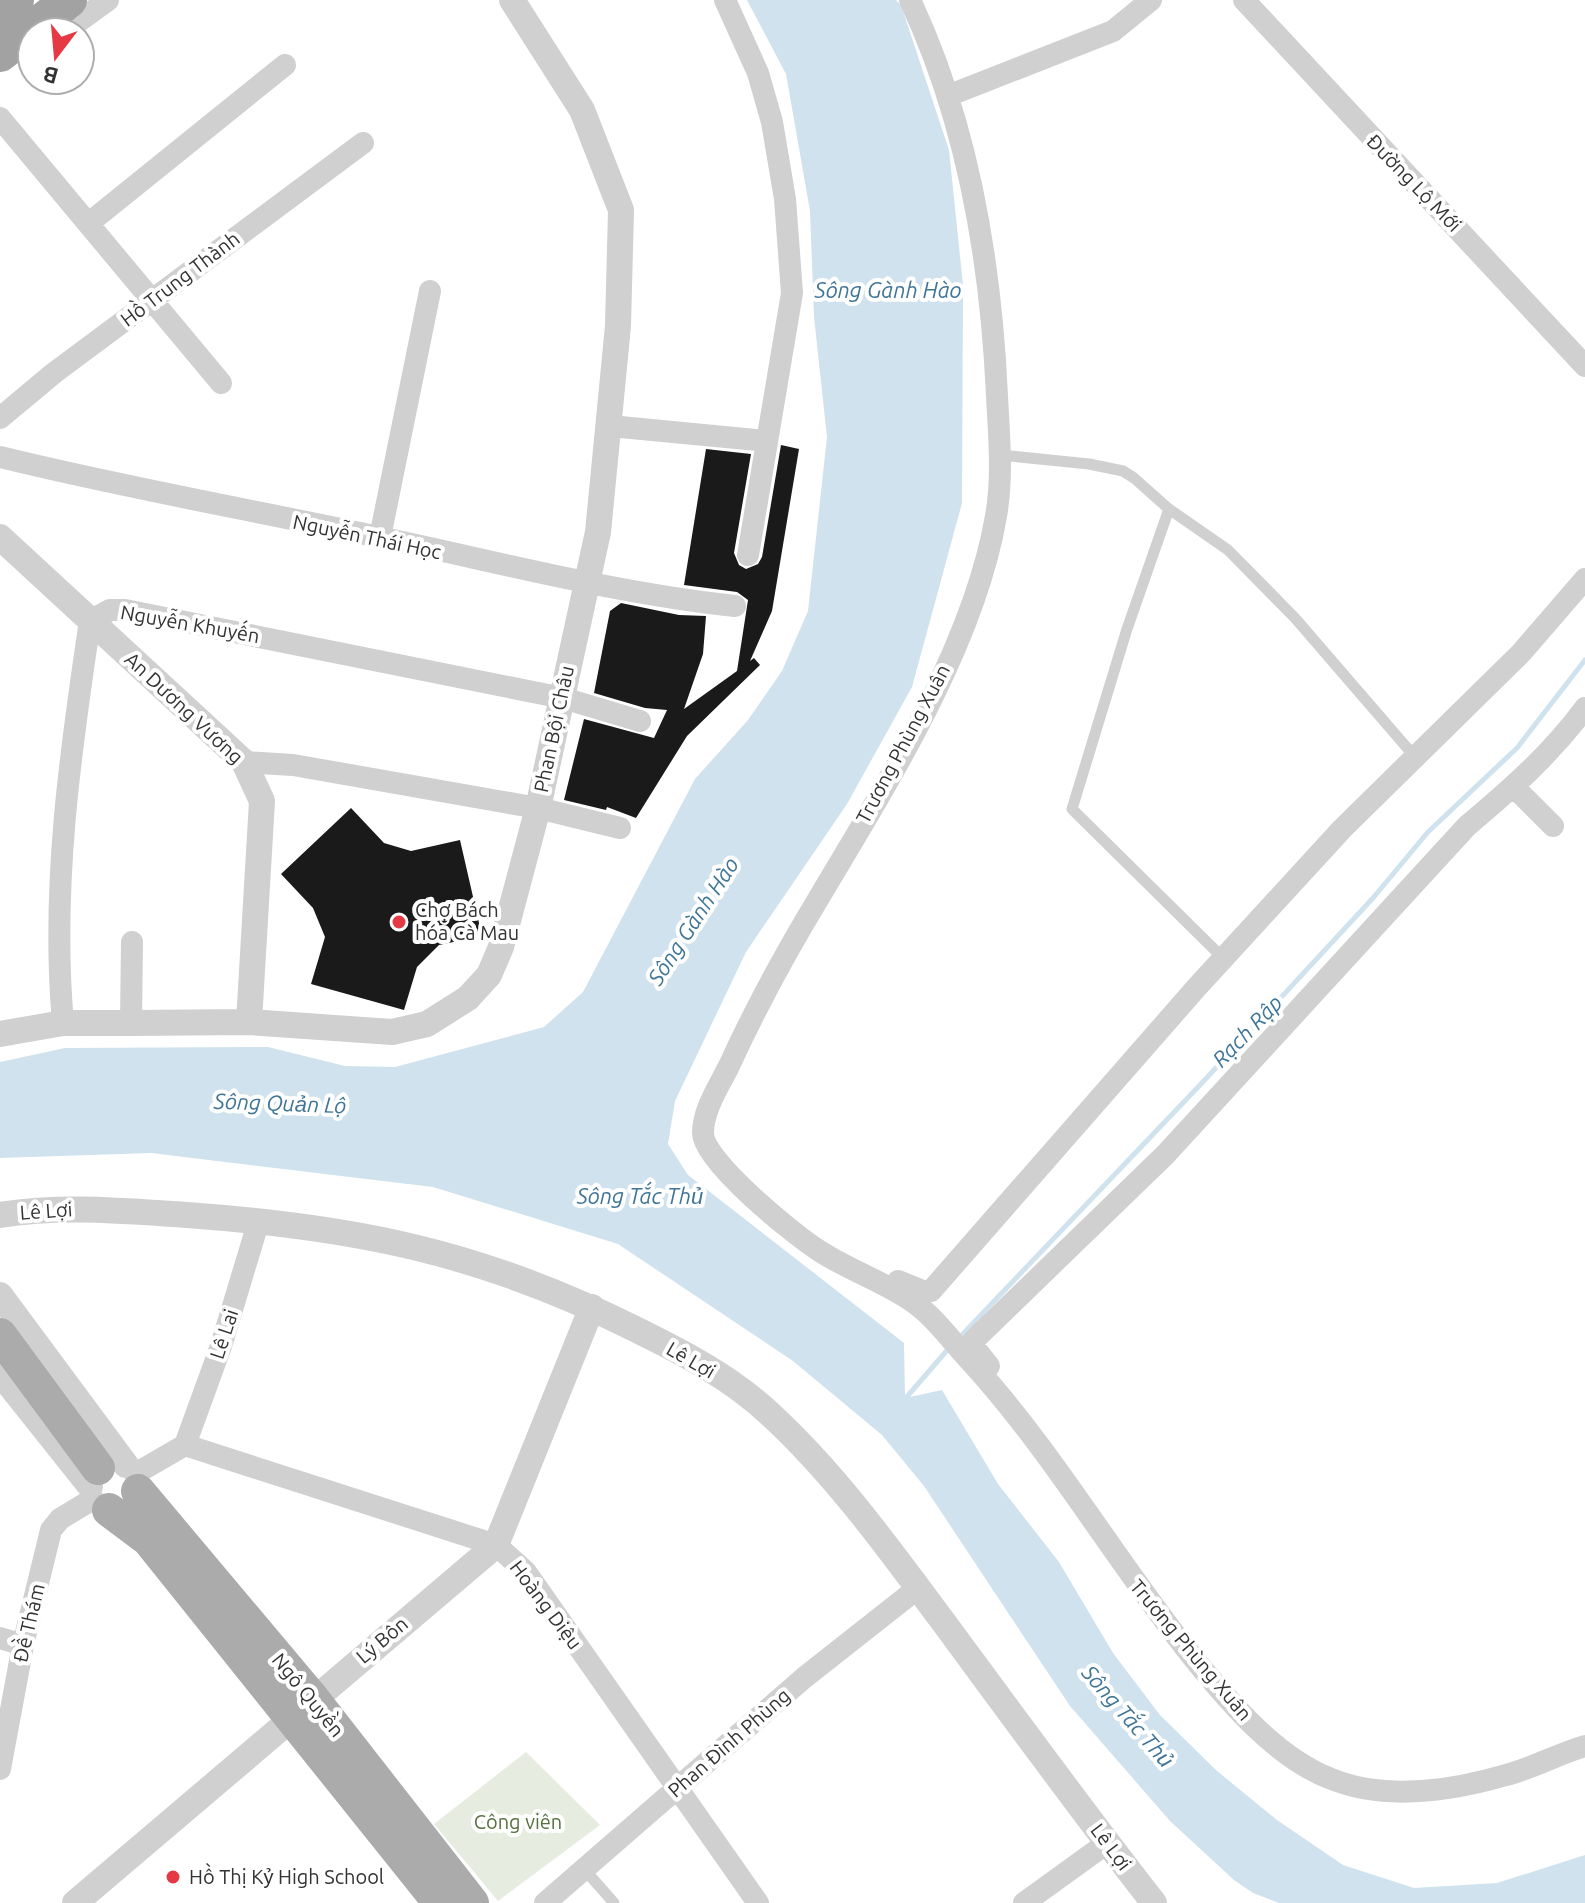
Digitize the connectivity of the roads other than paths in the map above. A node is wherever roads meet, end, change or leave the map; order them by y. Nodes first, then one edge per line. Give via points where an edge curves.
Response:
1 (69, 0) edge
2 (108, 0) edge
3 (512, 0) edge
4 (725, 0) edge
5 (910, 0) edge
6 (1151, 0) edge
7 (1244, 0) edge
8 (35, 16) edge
9 (43, 16) edge
10 (16, 34) edge
11 (16, 39) edge
12 (0, 54) edge
13 (285, 65) dead end
14 (0, 66) edge
15 (950, 95) junction
16 (0, 118) edge
17 (363, 143) dead end
18 (89, 223) junction
19 (430, 291) dead end
20 (153, 299) junction
21 (1585, 366) edge
22 (221, 383) dead end
23 (0, 418) edge
24 (610, 426) junction
25 (766, 441) junction
26 (1000, 455) junction
27 (0, 457) edge
28 (1169, 509) junction
29 (0, 537) edge
30 (380, 537) junction
31 (748, 555) dead end
32 (1585, 579) edge
33 (586, 584) junction
34 (735, 606) dead end
35 (90, 621) junction
36 (563, 698) junction
37 (1585, 708) edge
38 (640, 721) dead end
39 (1415, 757) junction
40 (244, 762) junction
41 (1514, 787) junction
42 (538, 808) junction
43 (1553, 826) dead end
44 (620, 828) dead end
45 (132, 942) dead end
46 (1224, 959) junction
47 (249, 1022) junction
48 (63, 1023) junction
49 (131, 1023) junction
50 (0, 1034) edge
51 (0, 1215) edge
52 (259, 1220) junction
53 (844, 1265) junction
54 (0, 1295) edge
55 (592, 1307) junction
56 (0, 1335) edge
57 (0, 1373) edge
58 (1010, 1409) junction
59 (185, 1445) junction
60 (113, 1485) junction
61 (496, 1545) junction
62 (918, 1588) junction
63 (0, 1638) edge
64 (23, 1645) junction
65 (302, 1707) junction
66 (1585, 1746) edge
67 (0, 1769) edge
68 (680, 1786) junction
69 (1107, 1843) junction
70 (585, 1870) junction
71 (75, 1903) edge
72 (440, 1903) edge
73 (472, 1903) edge
74 (545, 1903) edge
75 (614, 1903) edge
76 (758, 1903) edge
77 (1024, 1903) edge
78 (1154, 1903) edge

1 - 8 highway
2 - 9 street
3 - 24 street, Phan Bội Châu via 582,110 621,210
4 - 25 street via 758,73 785,199 792,293
5 - 15 street, Trương Phùng Xuân
6 - 15 street via 1113,31
7 - 21 street, Đường Lộ Mới
10 - 12 highway
11 - 14 street
13 - 18 street
15 - 26 street, Trương Phùng Xuân via 976,214 992,327
16 - 18 street
17 - 20 street, Hồ Trung Thành
18 - 20 street
19 - 30 street
20 - 22 street
20 - 23 street, Hồ Trung Thành
24 - 25 street
24 - 33 street, Phan Bội Châu via 598,532
25 - 31 street
26 - 28 lane via 1123,471
26 - 53 street, Trương Phùng Xuân via 996,516 987,553 935,692 768,983 705,1121 703,1137 711,1157 818,1250
27 - 30 street, Nguyễn Thái Học via 99,482
28 - 39 lane via 1228,550 1295,618
28 - 46 lane via 1072,809
29 - 35 street, An Dương Vương
30 - 33 street, Nguyễn Thái Học
32 - 39 street via 1521,653
33 - 34 street, Nguyễn Thái Học
33 - 36 street, Phan Bội Châu
35 - 36 street, Nguyễn Khuyến via 110,610 125,610
35 - 40 street, An Dương Vương
35 - 48 street, Nguyễn Khuyến via 72,737 60,876
36 - 38 street, Nguyễn Khuyến
36 - 42 street, Phan Bội Châu
37 - 41 street
39 - 46 street
40 - 42 street via 293,765
40 - 47 street, An Dương Vương via 262,801
41 - 43 street
41 - 58 street via 1467,826 1145,1175 974,1340 1015,1400
42 - 44 street
42 - 47 street, Phan Bội Châu via 501,947 489,975 468,998 427,1024 392,1032
45 - 49 street
46 - 53 street via 931,1291 870,1268
47 - 49 street, Phan Bội Châu
48 - 49 street, Phan Bội Châu
48 - 50 street, Phan Bội Châu
51 - 52 street, Lê Lợi via 50,1207
52 - 55 street, Lê Lợi via 442,1251
52 - 59 street, Lê Lai
53 - 58 street, Trương Phùng Xuân via 923,1311
54 - 60 street
55 - 61 street, Lý Bôn
55 - 62 street, Lê Lợi via 659,1340 753,1399 810,1454
56 - 60 main road, Ngô Quyền
57 - 60 street
58 - 66 street, Trương Phùng Xuân via 1214,1684 1248,1722 1325,1777 1386,1792 1457,1786 1509,1775
59 - 60 street
59 - 61 street, Hoàng Diệu
60 - 64 street, Đề Thám via 51,1530
60 - 65 main road, Ngô Quyền
61 - 65 street, Lý Bôn
61 - 68 street, Hoàng Diệu via 526,1572
62 - 68 street, Phan Đình Phùng
62 - 69 street, Lê Lợi
63 - 64 street
64 - 67 street, Đề Thám
65 - 71 street, Lý Bôn
65 - 72 main road, Ngô Quyền
65 - 73 main road, Ngô Quyền
68 - 70 street, Phan Đình Phùng
68 - 76 street, Hoàng Diệu
69 - 77 street
69 - 78 street, Lê Lợi
70 - 74 street, Phan Đình Phùng
70 - 75 lane

